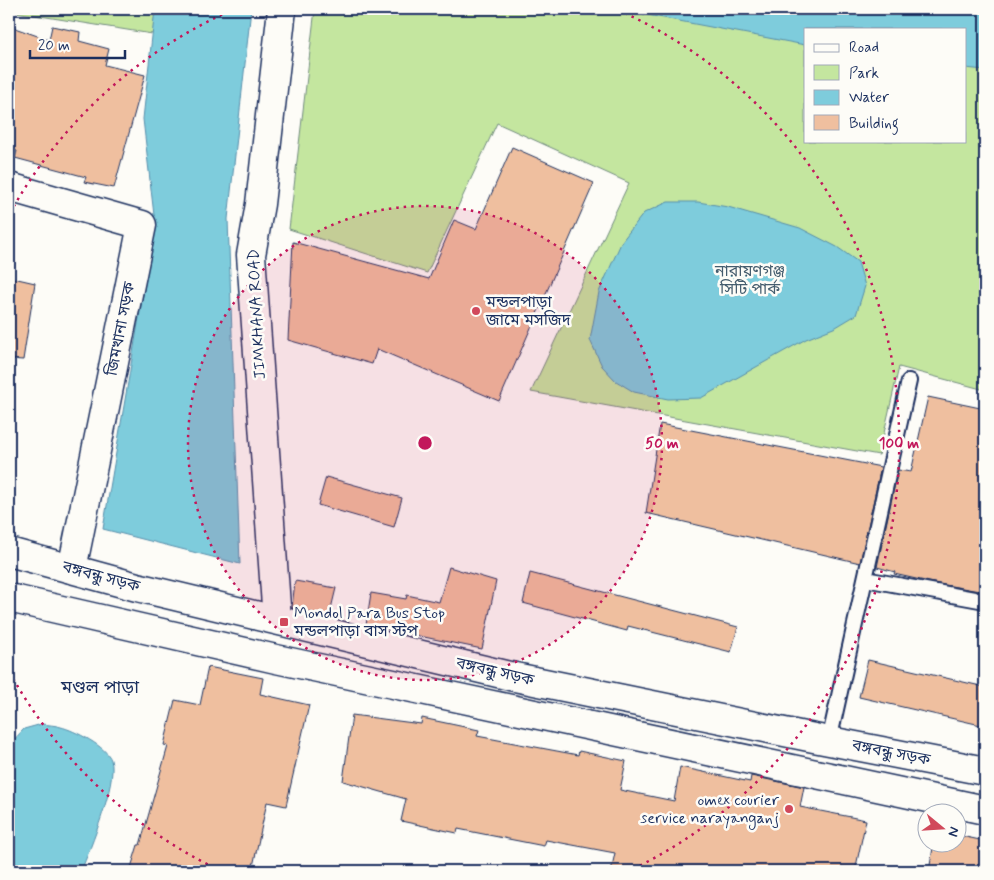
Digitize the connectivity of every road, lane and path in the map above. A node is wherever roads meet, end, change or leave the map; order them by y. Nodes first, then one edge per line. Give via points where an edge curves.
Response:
1 (282, 9) edge
2 (9, 187) edge
3 (909, 381) dead end
4 (9, 552) edge
5 (72, 569) junction
6 (865, 579) junction
7 (9, 598) edge
8 (985, 601) edge
9 (277, 620) junction
10 (829, 741) junction
11 (985, 771) edge
12 (985, 810) edge

1 - 9 main road, JIMKHANA ROAD via 260,204 251,255
2 - 5 main road, জিমখানা সড়ক via 142,224
3 - 6 lane
4 - 5 main road, বঙ্গবন্ধু সড়ক
5 - 9 main road, বঙ্গবন্ধু সড়ক
6 - 8 lane
6 - 10 lane
7 - 12 main road, বঙ্গবন্ধু সড়ক via 276,659
9 - 10 main road, বঙ্গবন্ধু সড়ক via 510,676
10 - 11 main road, বঙ্গবন্ধু সড়ক

